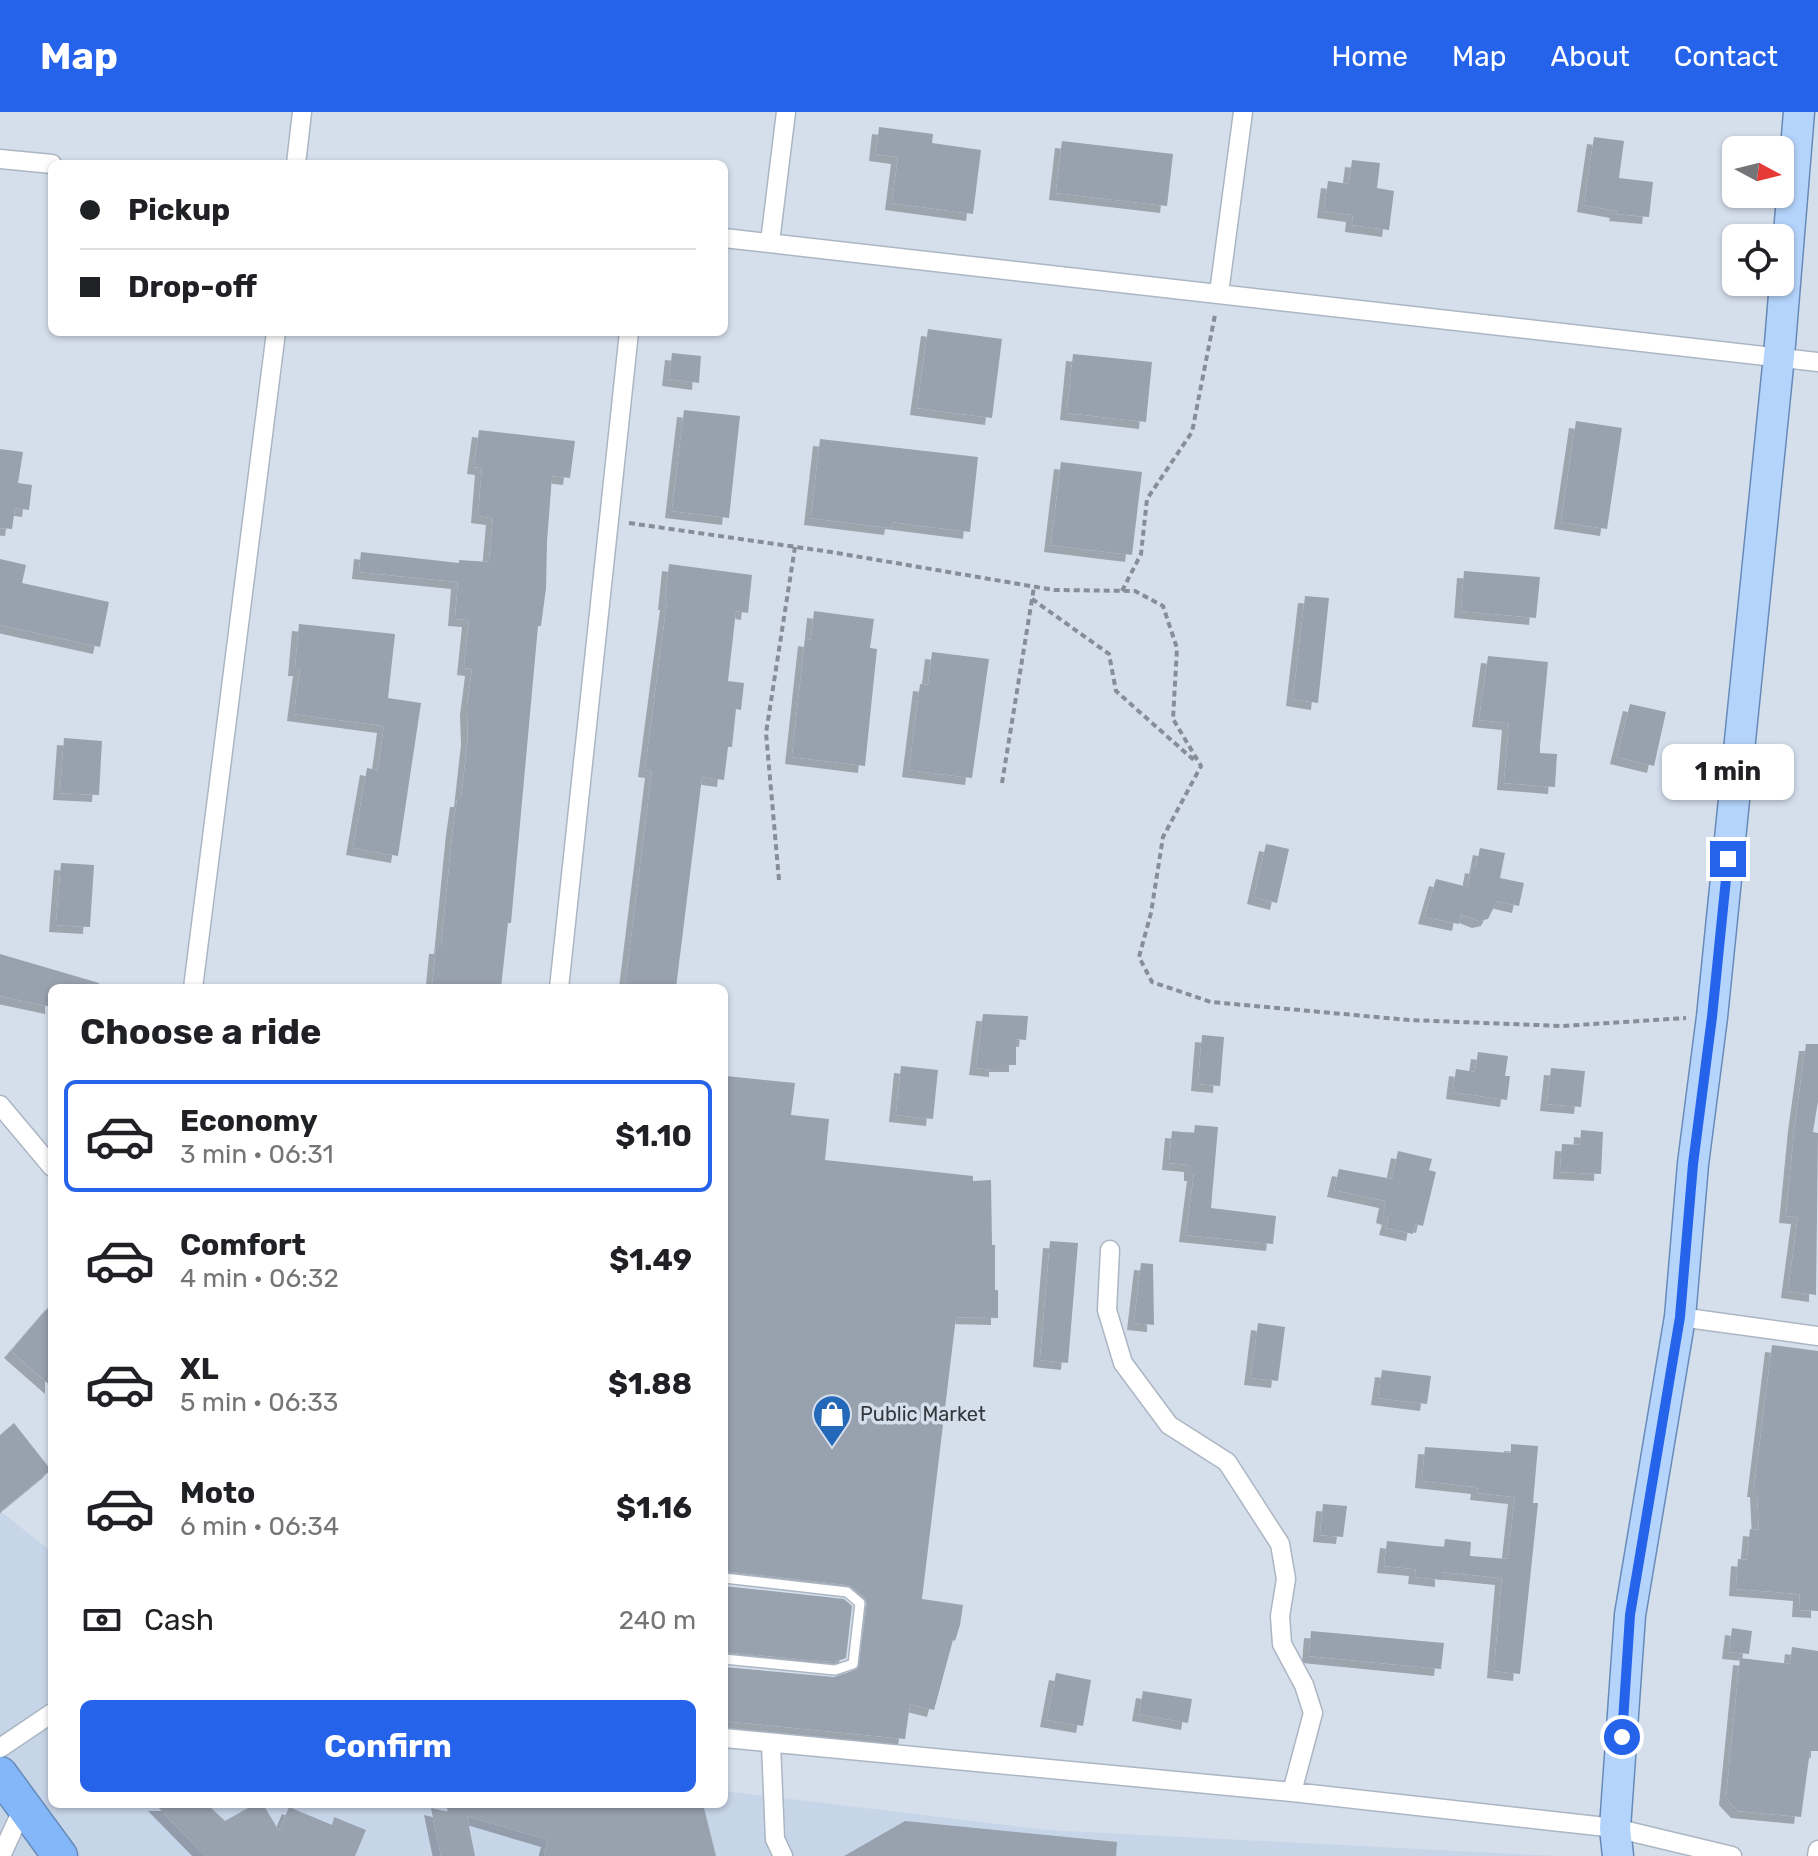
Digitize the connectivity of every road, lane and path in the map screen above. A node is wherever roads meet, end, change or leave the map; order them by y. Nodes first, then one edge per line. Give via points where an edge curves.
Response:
1 (302, 112) edge
2 (786, 112) edge
3 (1243, 112) edge
4 (1799, 112) edge
5 (0, 159) edge
6 (296, 160) edge
7 (48, 164) edge
8 (728, 238) edge
9 (770, 242) junction
10 (1219, 293) junction
11 (275, 336) edge
12 (629, 336) edge
13 (1779, 356) junction
14 (1818, 362) edge
15 (607, 520) junction
16 (795, 547) junction
17 (1034, 587) junction
18 (1122, 591) junction
19 (1032, 599) junction
20 (1201, 766) junction
21 (1002, 783) dead end
22 (779, 880) dead end
23 (194, 984) edge
24 (559, 984) edge
25 (1712, 1017) junction
26 (0, 1105) edge
27 (48, 1162) edge
28 (1110, 1250) dead end
29 (1680, 1317) junction
30 (1818, 1336) edge
31 (728, 1578) edge
32 (728, 1659) edge
33 (48, 1716) edge
34 (728, 1739) edge
35 (771, 1744) junction
36 (0, 1748) edge
37 (0, 1774) edge
38 (1292, 1792) junction
39 (23, 1808) junction
40 (1616, 1842) edge
41 (1818, 1850) edge
42 (1, 1856) edge
43 (60, 1856) edge
44 (783, 1856) edge
45 (1732, 1856) edge
46 (1817, 1856) edge

1 - 6 street
2 - 9 street
3 - 10 street
4 - 13 main road
5 - 7 street
8 - 9 street
9 - 10 street
10 - 13 street
10 - 18 path via 1192,432 1147,499 1141,554
11 - 23 street
12 - 15 street
13 - 14 street
13 - 25 main road
15 - 16 path
15 - 24 street
16 - 17 path
16 - 22 path via 766,733
17 - 18 path
17 - 19 path
18 - 20 path via 1135,591 1163,606 1177,648 1173,719
19 - 20 path via 1109,654 1116,691
19 - 21 path
20 - 25 path via 1163,837 1139,957 1152,982 1211,1002 1409,1020 1562,1026
25 - 29 main road
26 - 27 street
28 - 38 street via 1107,1310 1123,1363 1169,1425 1227,1462 1280,1544 1286,1579 1282,1644 1313,1713
29 - 30 street
29 - 40 main road via 1630,1615
31 - 32 lane via 847,1592 860,1603 853,1664 846,1668
33 - 36 street
34 - 35 street
35 - 38 street
35 - 44 street via 775,1839
37 - 39 highway
38 - 40 street
39 - 42 street
39 - 43 highway
40 - 45 street
41 - 46 street

